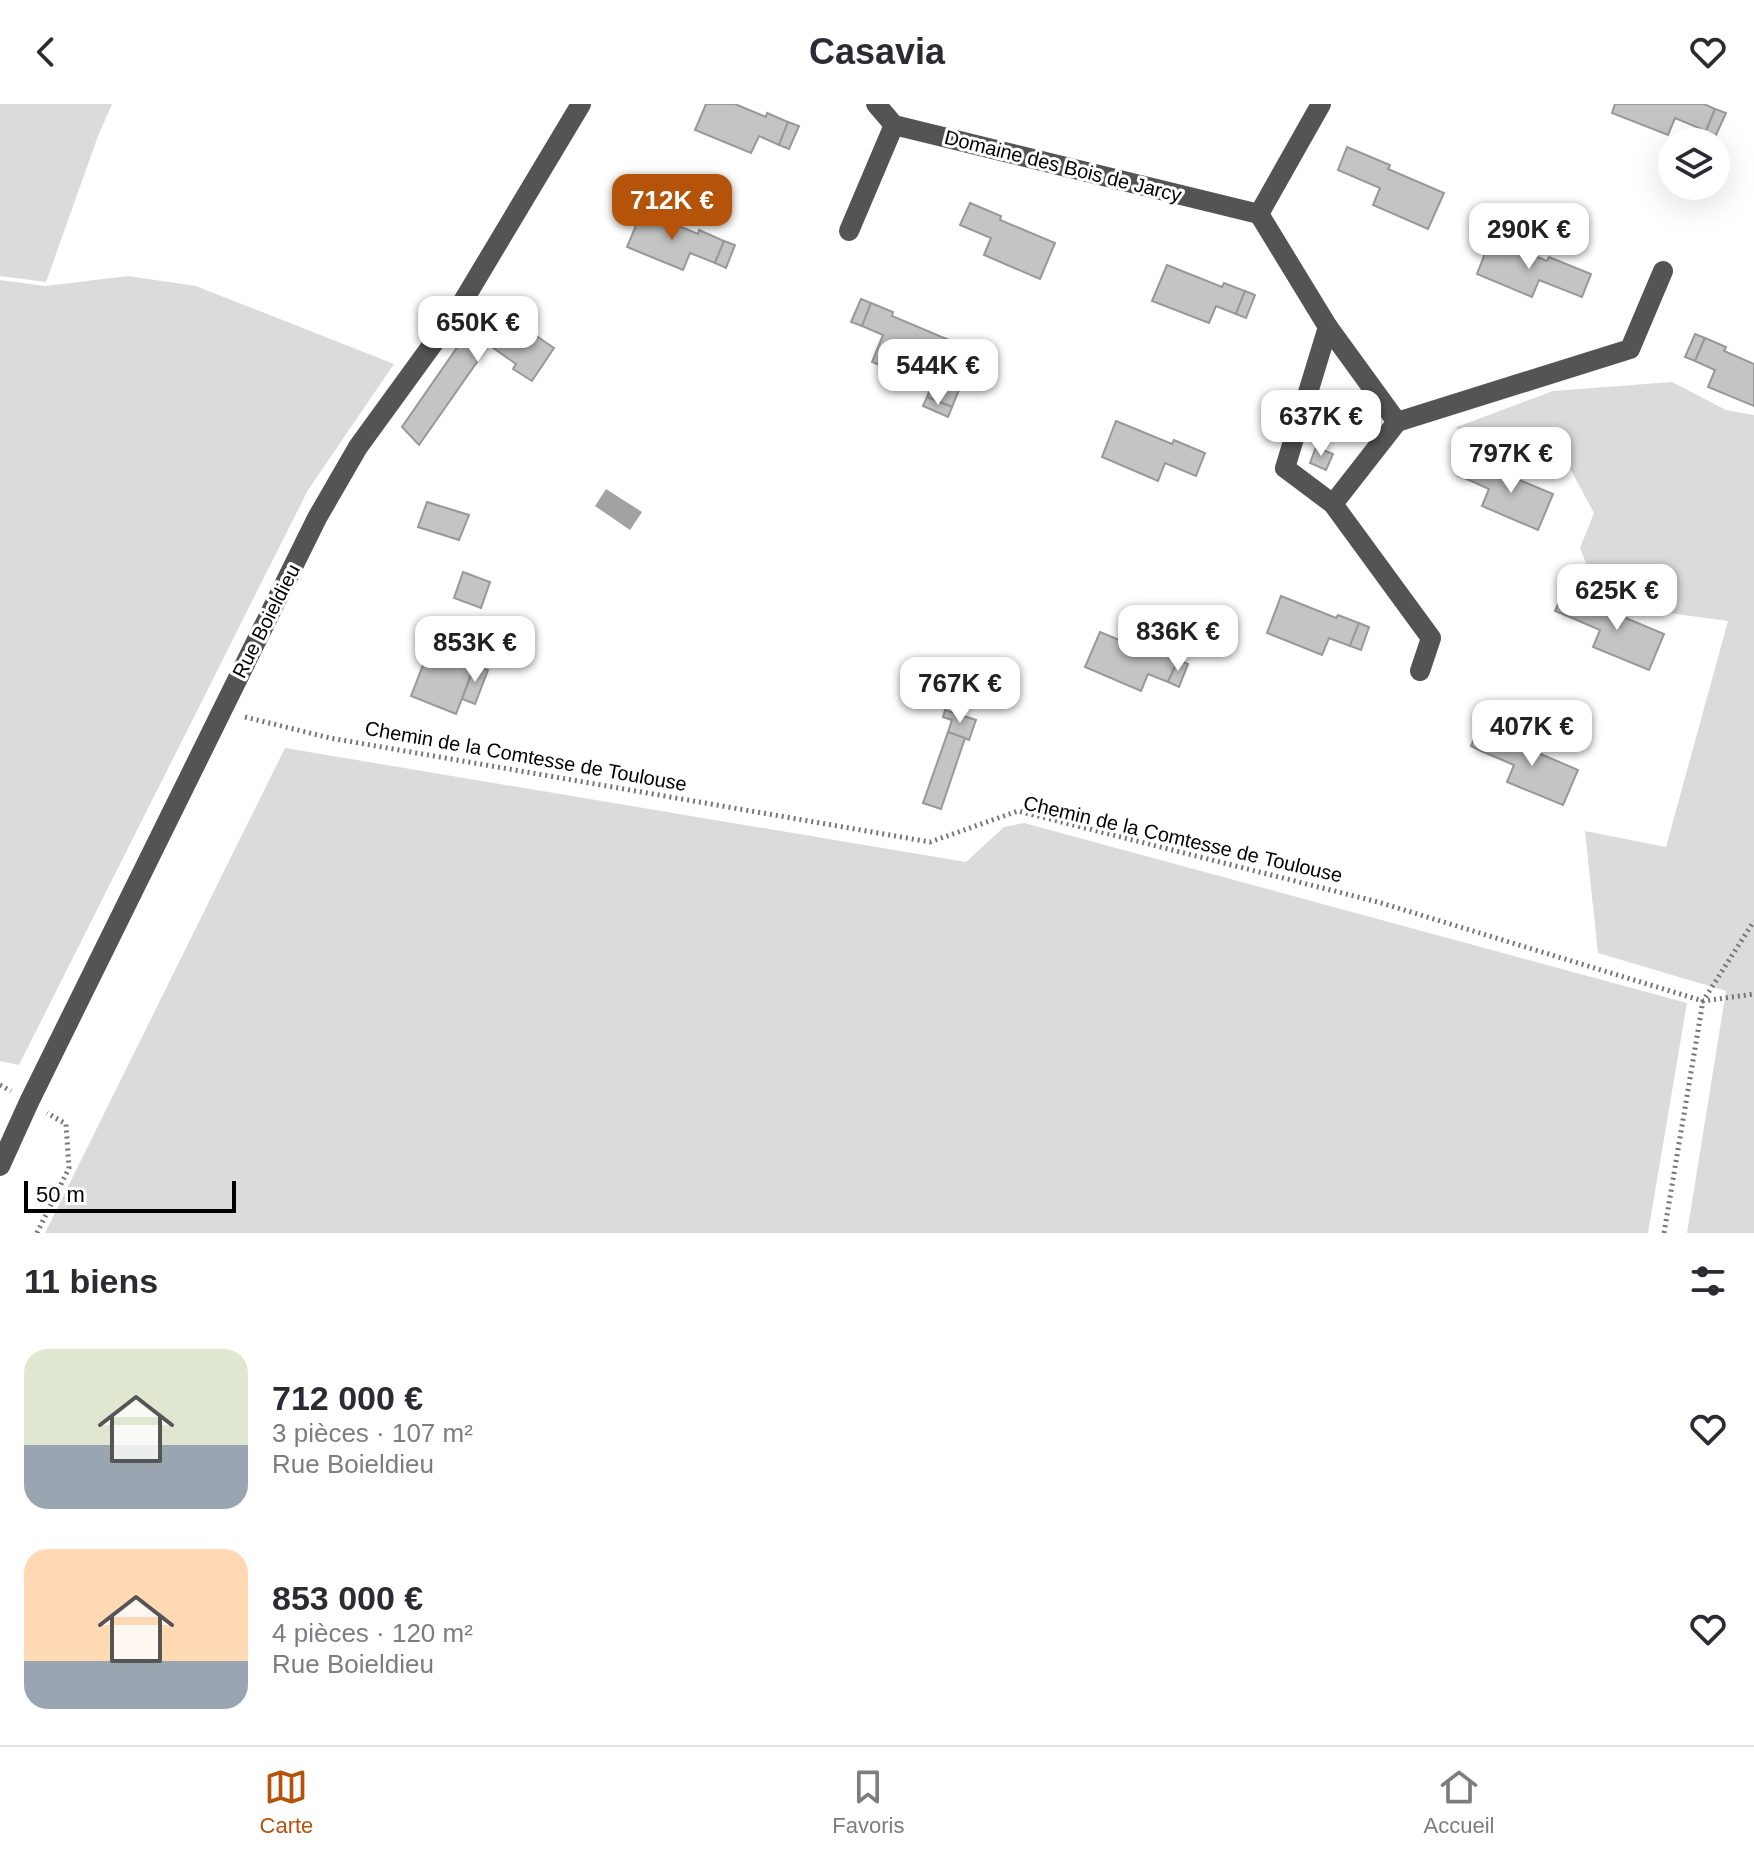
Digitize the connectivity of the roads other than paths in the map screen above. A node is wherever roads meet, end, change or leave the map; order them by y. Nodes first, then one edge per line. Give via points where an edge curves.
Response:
1 (581, 104) edge
2 (876, 104) edge
3 (1321, 104) edge
4 (894, 125) junction
5 (1259, 214) junction
6 (849, 231) dead end
7 (1663, 271) dead end
8 (1328, 327) junction
9 (1397, 422) junction
10 (1333, 504) junction
11 (1420, 671) dead end
12 (0, 1166) edge

1 - 12 street, Rue Boieldieu via 459,308 358,447 317,518
2 - 4 street
3 - 5 street
4 - 5 street, Domaine des Bois de Jarcy
4 - 6 street
5 - 8 street
7 - 9 street via 1630,349
8 - 9 street
8 - 10 street via 1285,468
9 - 10 street
10 - 11 street via 1431,638

